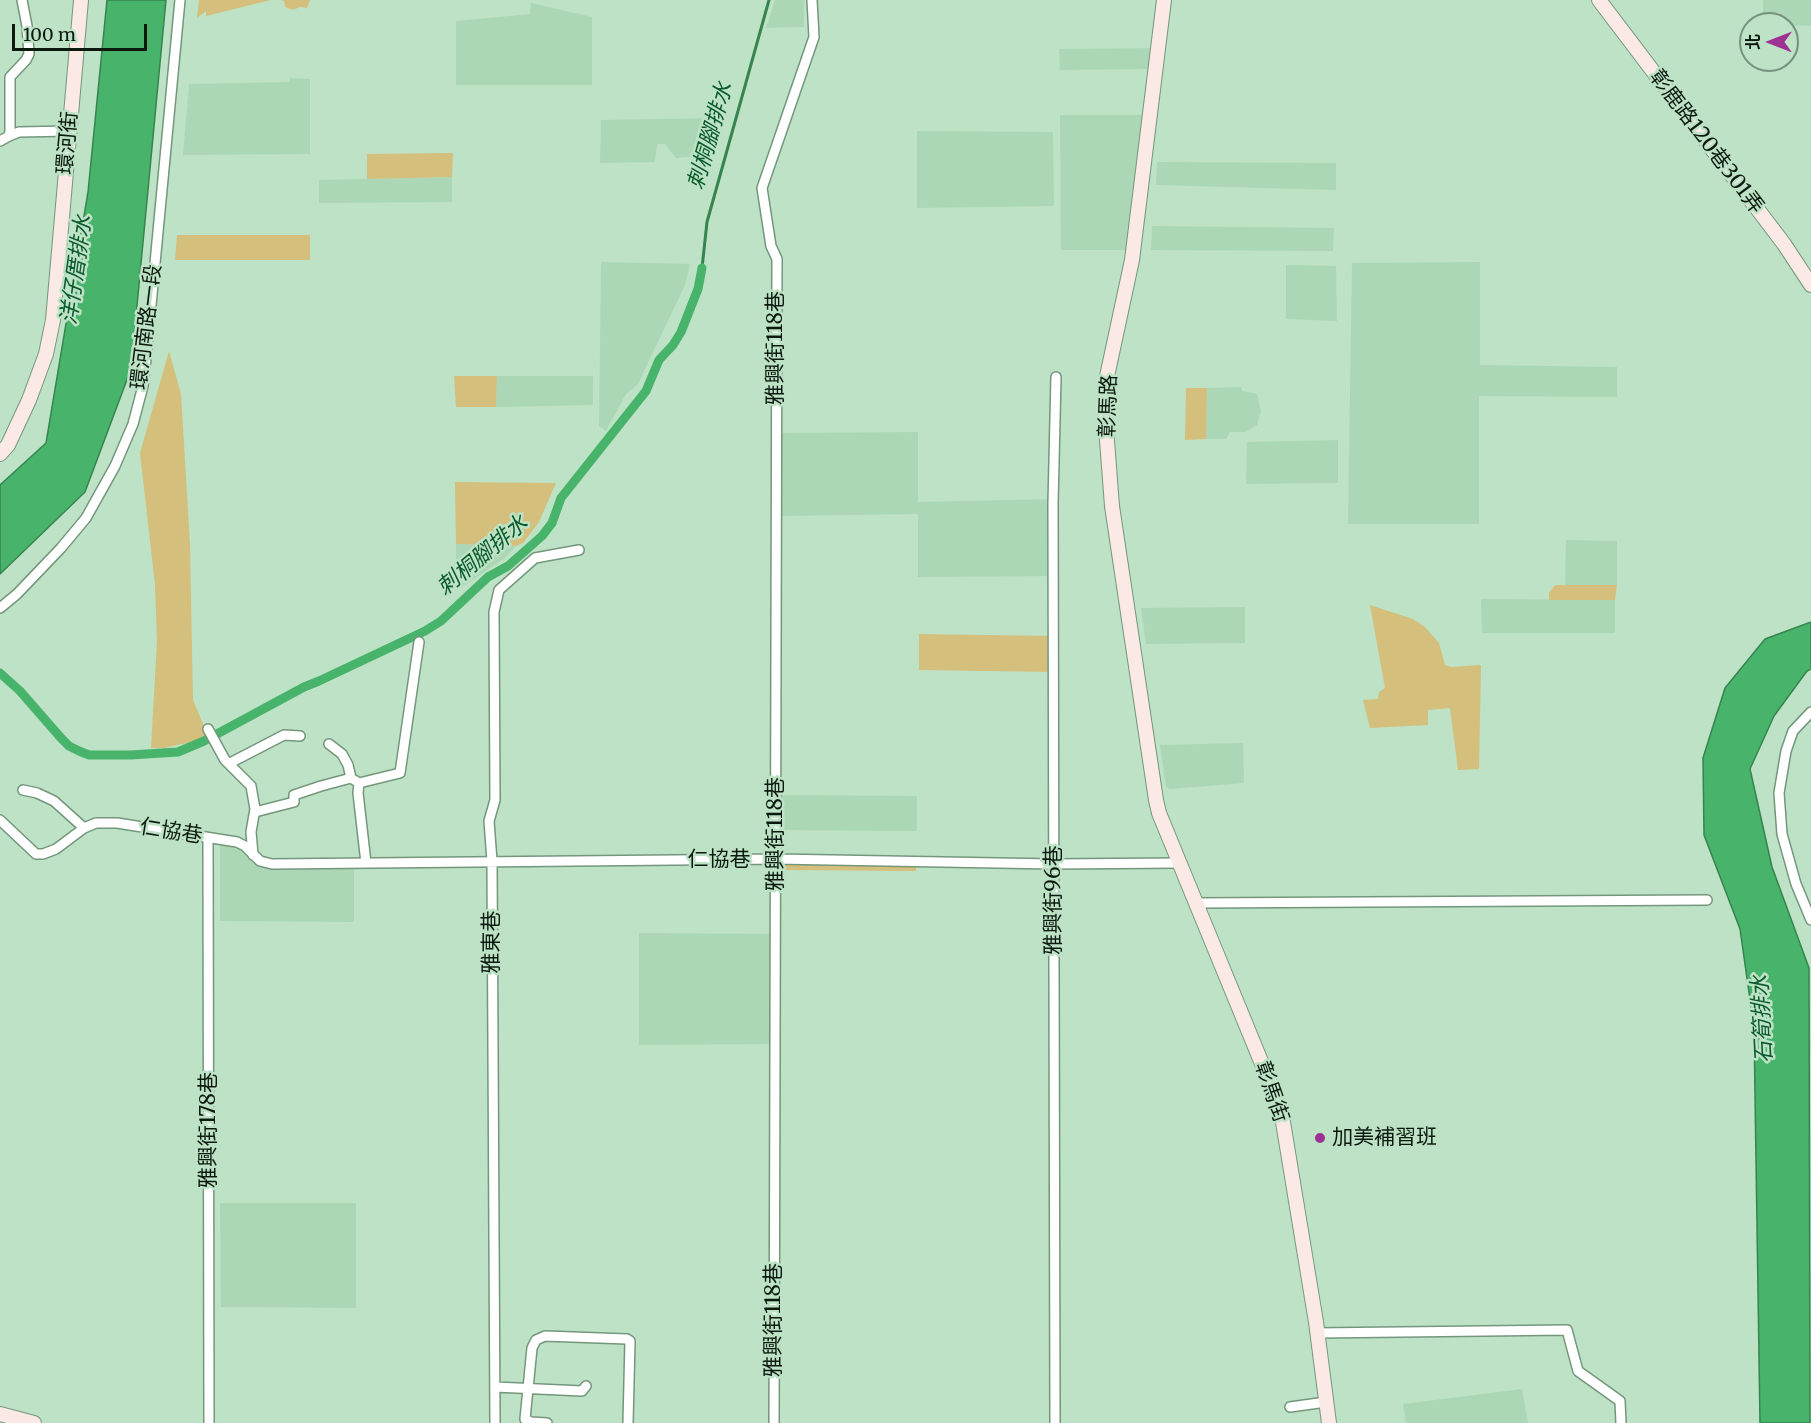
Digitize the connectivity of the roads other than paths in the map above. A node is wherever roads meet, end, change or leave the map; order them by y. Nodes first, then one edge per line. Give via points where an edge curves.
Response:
1 (22, 0) edge
2 (81, 0) edge
3 (180, 0) edge
4 (812, 0) edge
5 (1164, 0) edge
6 (1599, 0) edge
7 (69, 131) junction
8 (5, 138) edge
9 (1811, 285) edge
10 (1056, 377) dead end
11 (0, 454) edge
12 (579, 550) dead end
13 (0, 608) edge
14 (419, 642) dead end
15 (1811, 712) edge
16 (208, 729) dead end
17 (300, 736) dead end
18 (329, 744) dead end
19 (230, 763) junction
20 (355, 780) junction
21 (23, 790) dead end
22 (255, 812) junction
23 (1159, 813) joint
24 (0, 820) edge
25 (84, 828) junction
26 (208, 838) junction
27 (253, 855) junction
28 (776, 860) junction
29 (492, 861) junction
30 (366, 863) junction
31 (1179, 863) junction
32 (1053, 864) junction
33 (1707, 900) dead end
34 (1197, 903) junction
35 (1811, 920) edge
36 (1317, 1333) junction
37 (586, 1386) dead end
38 (495, 1387) junction
39 (528, 1389) junction
40 (1326, 1402) junction
41 (1290, 1407) dead end
42 (0, 1414) edge
43 (34, 1423) edge
44 (209, 1423) edge
45 (495, 1423) edge
46 (547, 1423) edge
47 (628, 1423) edge
48 (774, 1423) edge
49 (1055, 1423) edge
50 (1329, 1423) edge
51 (1621, 1423) edge

1 - 8 street via 28,54 10,77
2 - 7 street, 環河街
3 - 13 street, 環河南路一段 via 143,386 133,424 86,518
4 - 28 street, 雅興街118巷 via 814,37 762,188 771,246 777,259
5 - 23 street, 彰馬路 via 1132,260 1106,381 1105,414 1112,506
6 - 9 street, 彰鹿路120巷301弄
7 - 8 street via 19,132
7 - 11 street, 環河街 via 53,320 46,354 29,400
10 - 32 street, 雅興街96巷
12 - 29 street, 雅東巷 via 536,558 499,590 494,612 495,800 489,821
14 - 20 street via 400,773
15 - 35 street via 1793,731 1779,793 1782,834
16 - 19 street
17 - 19 street via 284,735
18 - 20 street via 342,754
19 - 22 street via 251,786
20 - 22 street via 294,795 294,802
20 - 30 street
21 - 25 street via 54,801
22 - 27 street via 251,832
23 - 31 street, 彰馬街
24 - 25 street, 仁協巷 via 36,854 56,849
25 - 26 street, 仁協巷 via 117,822
26 - 27 street, 仁協巷 via 237,842
26 - 44 street, 雅興街178巷
27 - 30 street, 仁協巷 via 272,864
28 - 29 street, 仁協巷
28 - 32 street, 仁協巷
28 - 48 street, 雅興街118巷
29 - 30 street, 仁協巷
29 - 38 street, 雅東巷
31 - 32 street, 仁協巷
31 - 34 street, 彰馬街
32 - 49 street, 雅興街96巷
33 - 34 street
34 - 36 street, 彰馬街 via 1281,1110
36 - 40 street, 彰馬街
36 - 51 street via 1567,1330 1578,1371 1620,1401
37 - 39 street via 582,1391
38 - 39 street
38 - 45 street, 雅東巷
39 - 46 street via 526,1421
39 - 47 street via 533,1343 540,1338 627,1339
40 - 41 street
40 - 50 street, 彰馬街
42 - 43 street

